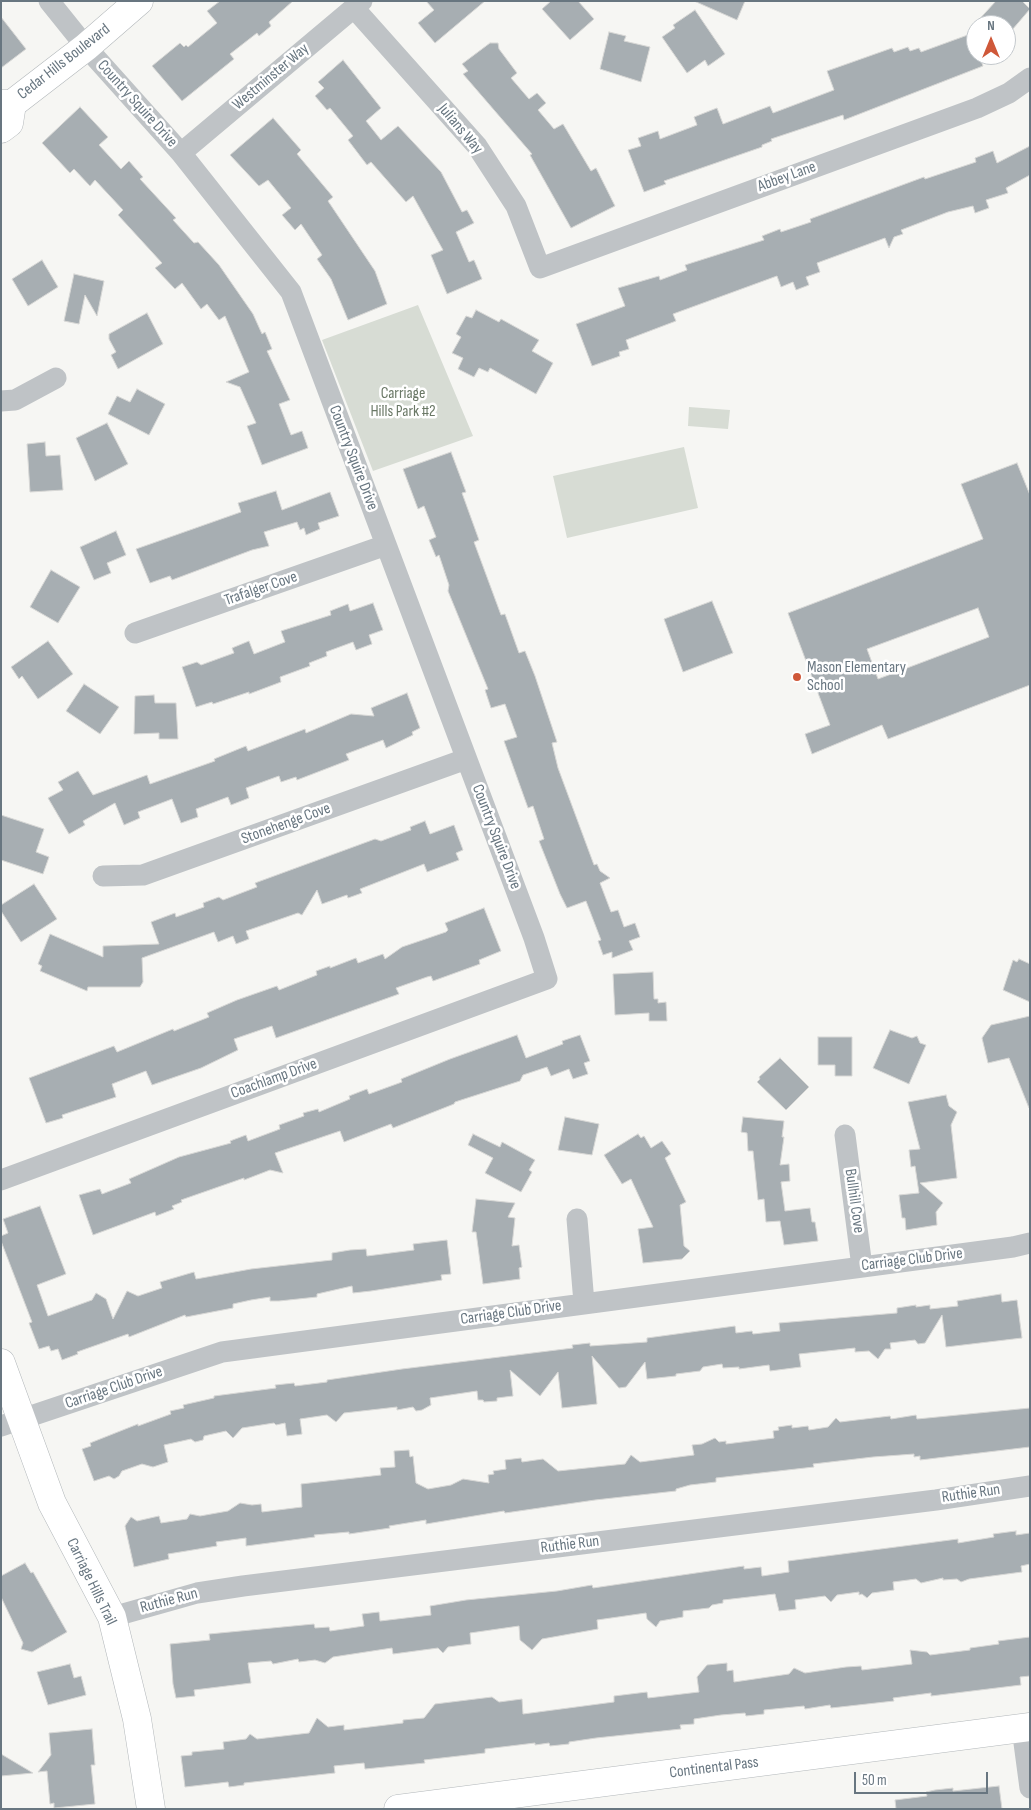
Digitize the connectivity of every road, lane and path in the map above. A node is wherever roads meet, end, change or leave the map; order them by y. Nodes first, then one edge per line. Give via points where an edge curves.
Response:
1 (49, 1) edge
2 (139, 1) edge
3 (358, 5) edge
4 (86, 47) junction
5 (1030, 78) edge
6 (7, 104) edge
7 (1, 129) edge
8 (181, 153) junction
9 (540, 268) joint
10 (56, 378) dead end
11 (1, 401) edge
12 (386, 545) junction
13 (135, 632) dead end
14 (466, 760) junction
15 (104, 876) dead end
16 (547, 979) joint
17 (845, 1135) dead end
18 (1, 1180) edge
19 (577, 1219) dead end
20 (1030, 1243) edge
21 (862, 1267) junction
22 (584, 1303) junction
23 (1, 1363) edge
24 (12, 1422) edge
25 (1030, 1486) edge
26 (112, 1616) junction
27 (1026, 1728) edge
28 (1030, 1788) edge
29 (151, 1809) edge
30 (398, 1809) edge

1 - 4 street, Country Squire Drive
2 - 4 street, Cedar Hills Boulevard
3 - 8 street, Westminster Way
3 - 9 street, Julians Way via 477,146 516,206
4 - 6 street, Cedar Hills Boulevard
4 - 8 street, Country Squire Drive
5 - 9 street, Abbey Lane via 1009,93 977,108
6 - 7 street, Cedar Hills Boulevard via 9,123
8 - 12 street, Country Squire Drive via 291,292
10 - 11 street via 15,400
12 - 13 street, Trafalger Cove
12 - 14 street, Country Squire Drive
14 - 15 street, Stonehenge Cove via 143,875
14 - 16 street, Country Squire Drive
16 - 18 street, Coachlamp Drive
17 - 21 street, Bullhill Cove
19 - 22 street
20 - 21 street, Carriage Club Drive
21 - 22 street, Carriage Club Drive
22 - 24 street, Carriage Club Drive via 222,1352
23 - 24 street, Carriage Hills Trail
24 - 26 street, Carriage Hills Trail
25 - 26 street, Ruthie Run via 243,1586 198,1593
26 - 29 street, Carriage Hills Trail via 138,1719
27 - 28 street
27 - 30 street, Continental Pass

